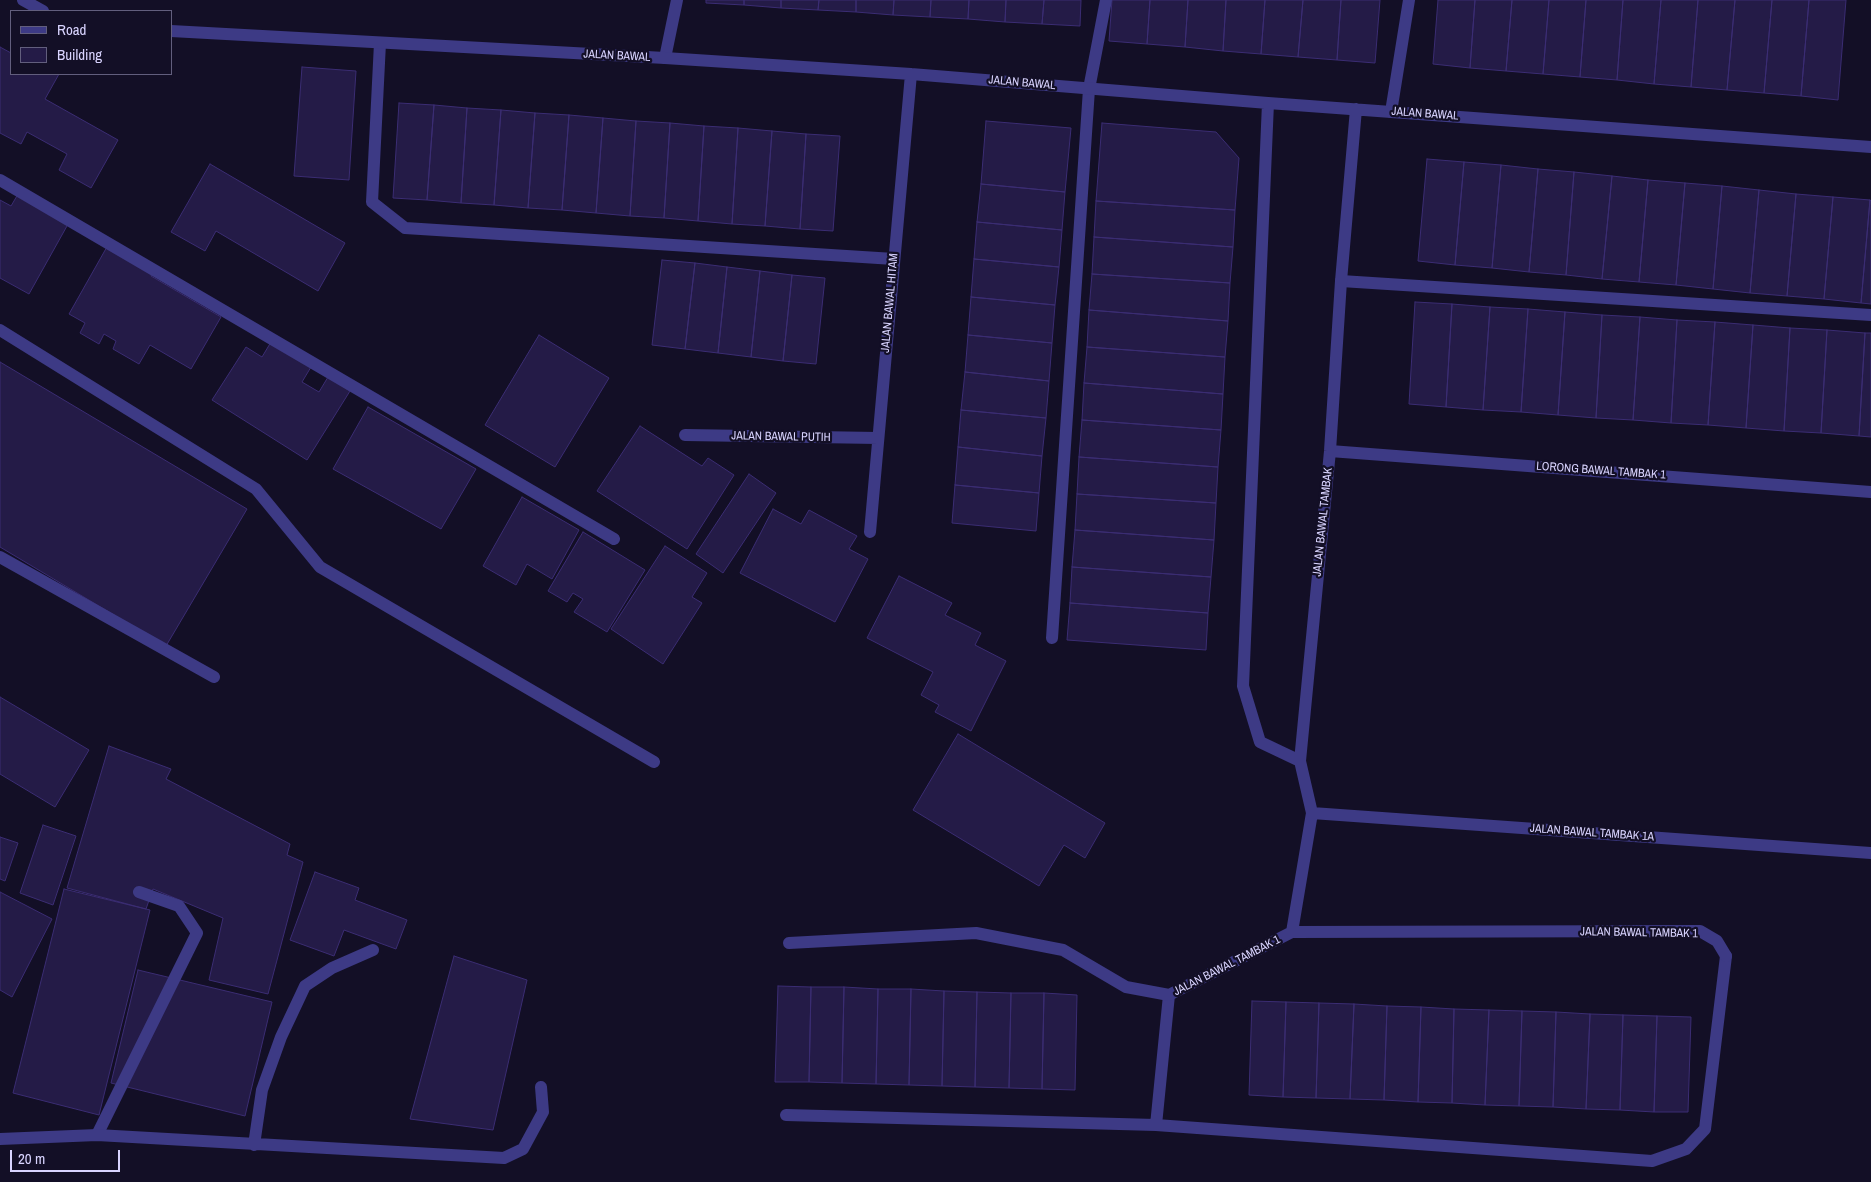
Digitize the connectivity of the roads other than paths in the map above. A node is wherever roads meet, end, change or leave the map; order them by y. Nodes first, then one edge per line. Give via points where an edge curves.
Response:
1 (23, 0) edge
2 (677, 0) edge
3 (1106, 0) edge
4 (1409, 0) edge
5 (41, 10) edge
6 (172, 31) edge
7 (380, 43) junction
8 (665, 58) junction
9 (911, 74) junction
10 (1089, 88) junction
11 (1268, 103) junction
12 (1356, 109) junction
13 (1391, 112) junction
14 (1871, 147) edge
15 (0, 180) edge
16 (894, 259) junction
17 (1341, 281) junction
18 (1871, 315) edge
19 (0, 330) edge
20 (685, 436) dead end
21 (878, 438) junction
22 (1330, 451) junction
23 (1871, 492) edge
24 (870, 532) dead end
25 (614, 540) dead end
26 (0, 557) edge
27 (1052, 638) dead end
28 (214, 677) dead end
29 (1300, 761) junction
30 (654, 762) dead end
31 (1312, 813) junction
32 (1871, 853) edge
33 (139, 892) dead end
34 (1292, 932) junction
35 (789, 943) dead end
36 (374, 950) dead end
37 (1169, 995) junction
38 (541, 1087) dead end
39 (786, 1115) dead end
40 (1156, 1125) junction
41 (97, 1136) junction
42 (0, 1139) edge
43 (254, 1144) junction

1 - 5 street
2 - 8 street
3 - 10 street
4 - 13 street
6 - 7 street, JALAN BAWAL
7 - 8 street, JALAN BAWAL
7 - 16 street via 372,202 405,228
8 - 9 street, JALAN BAWAL
9 - 10 street, JALAN BAWAL
9 - 16 street, JALAN BAWAL HITAM
10 - 11 street, JALAN BAWAL
10 - 27 street
11 - 12 street, JALAN BAWAL
11 - 29 street via 1243,686 1260,742
12 - 13 street, JALAN BAWAL
12 - 17 street, JALAN BAWAL TAMBAK
13 - 14 street, JALAN BAWAL
15 - 25 street
16 - 21 street, JALAN BAWAL HITAM
17 - 18 street
17 - 22 street, JALAN BAWAL TAMBAK
19 - 30 street via 256,489 320,567
20 - 21 street, JALAN BAWAL PUTIH
21 - 24 street, JALAN BAWAL HITAM
22 - 23 street, LORONG BAWAL TAMBAK 1
22 - 29 street, JALAN BAWAL TAMBAK
26 - 28 street
29 - 31 street, JALAN BAWAL TAMBAK
31 - 32 street, JALAN BAWAL TAMBAK 1A
31 - 34 street, JALAN BAWAL TAMBAK
33 - 41 street via 179,906 197,933
34 - 37 street, JALAN BAWAL TAMBAK 1
34 - 40 street, JALAN BAWAL TAMBAK 1 via 1700,931 1717,941 1726,956 1705,1129 1686,1149 1652,1161
35 - 37 street, JALAN BAWAL TAMBAK 1 via 976,933 1063,950 1126,987
36 - 43 street via 332,968 305,986 281,1037 262,1090
37 - 40 street
38 - 43 street via 543,1112 523,1149 504,1158
39 - 40 street
41 - 42 street
41 - 43 street

